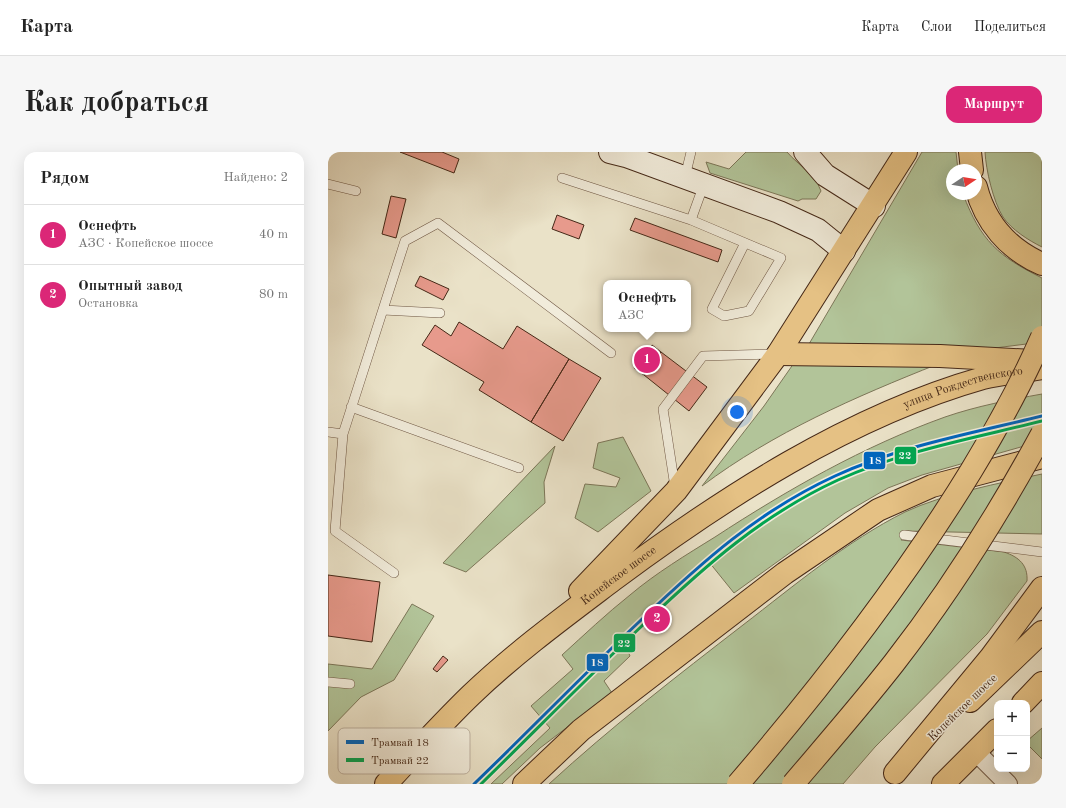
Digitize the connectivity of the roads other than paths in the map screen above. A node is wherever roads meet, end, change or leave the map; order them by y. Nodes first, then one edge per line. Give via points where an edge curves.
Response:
1 (610, 152) edge
2 (691, 152) edge
3 (805, 152) edge
4 (906, 152) edge
5 (970, 152) edge
6 (971, 164) edge
7 (562, 178) dead end
8 (694, 181) junction
9 (328, 184) edge
10 (356, 191) dead end
11 (981, 200) edge
12 (874, 206) junction
13 (691, 220) junction
14 (745, 243) junction
15 (844, 251) junction
16 (1042, 264) edge
17 (383, 310) junction
18 (440, 313) dead end
19 (1042, 337) edge
20 (611, 353) dead end
21 (778, 354) junction
22 (1042, 362) edge
23 (1042, 368) edge
24 (351, 407) junction
25 (886, 414) joint
26 (328, 432) edge
27 (343, 434) junction
28 (1042, 434) edge
29 (1042, 457) edge
30 (519, 468) dead end
31 (676, 491) junction
32 (904, 535) dead end
33 (1042, 552) edge
34 (394, 573) dead end
35 (1042, 588) edge
36 (1042, 632) edge
37 (532, 640) junction
38 (328, 682) edge
39 (1042, 683) edge
40 (350, 684) dead end
41 (1026, 700) edge
42 (439, 728) edge
43 (994, 733) edge
44 (976, 752) junction
45 (396, 774) edge
46 (889, 779) edge
47 (386, 784) edge
48 (524, 784) edge
49 (738, 784) edge
50 (793, 784) edge
51 (943, 784) edge
52 (1008, 784) edge

1 - 8 street
2 - 8 lane
3 - 12 street via 825,175
4 - 12 main road
5 - 6 main road
7 - 13 lane
8 - 13 lane
8 - 15 street via 779,212 818,230
9 - 10 lane
11 - 16 main road via 988,218 1002,238
12 - 15 main road
13 - 14 lane
14 - 14 lane via 781,258 749,311 724,316 712,309
15 - 21 main road
17 - 18 lane
17 - 20 lane via 405,241 438,223
17 - 24 lane
19 - 49 main road, bridge via 996,428 912,563 858,637
21 - 22 main road via 940,356
21 - 31 main road
21 - 31 lane via 703,356 663,409
23 - 25 main road, улица Рождественского via 986,378 941,392
24 - 27 lane
24 - 30 lane
25 - 37 main road, Копейское шоссе via 835,438 760,481 662,544
26 - 27 lane
27 - 34 lane via 335,531
28 - 50 main road, bridge via 1008,498 903,650
29 - 48 main road via 932,486 878,510 785,573 581,730
31 - 37 main road
32 - 33 lane
35 - 46 main road via 991,657
36 - 46 main road, Копейское шоссе
37 - 42 main road, Копейское шоссе via 471,695
38 - 40 lane
39 - 41 main road
43 - 44 main road
44 - 51 main road
44 - 52 street
45 - 47 main road, Копейское шоссе

